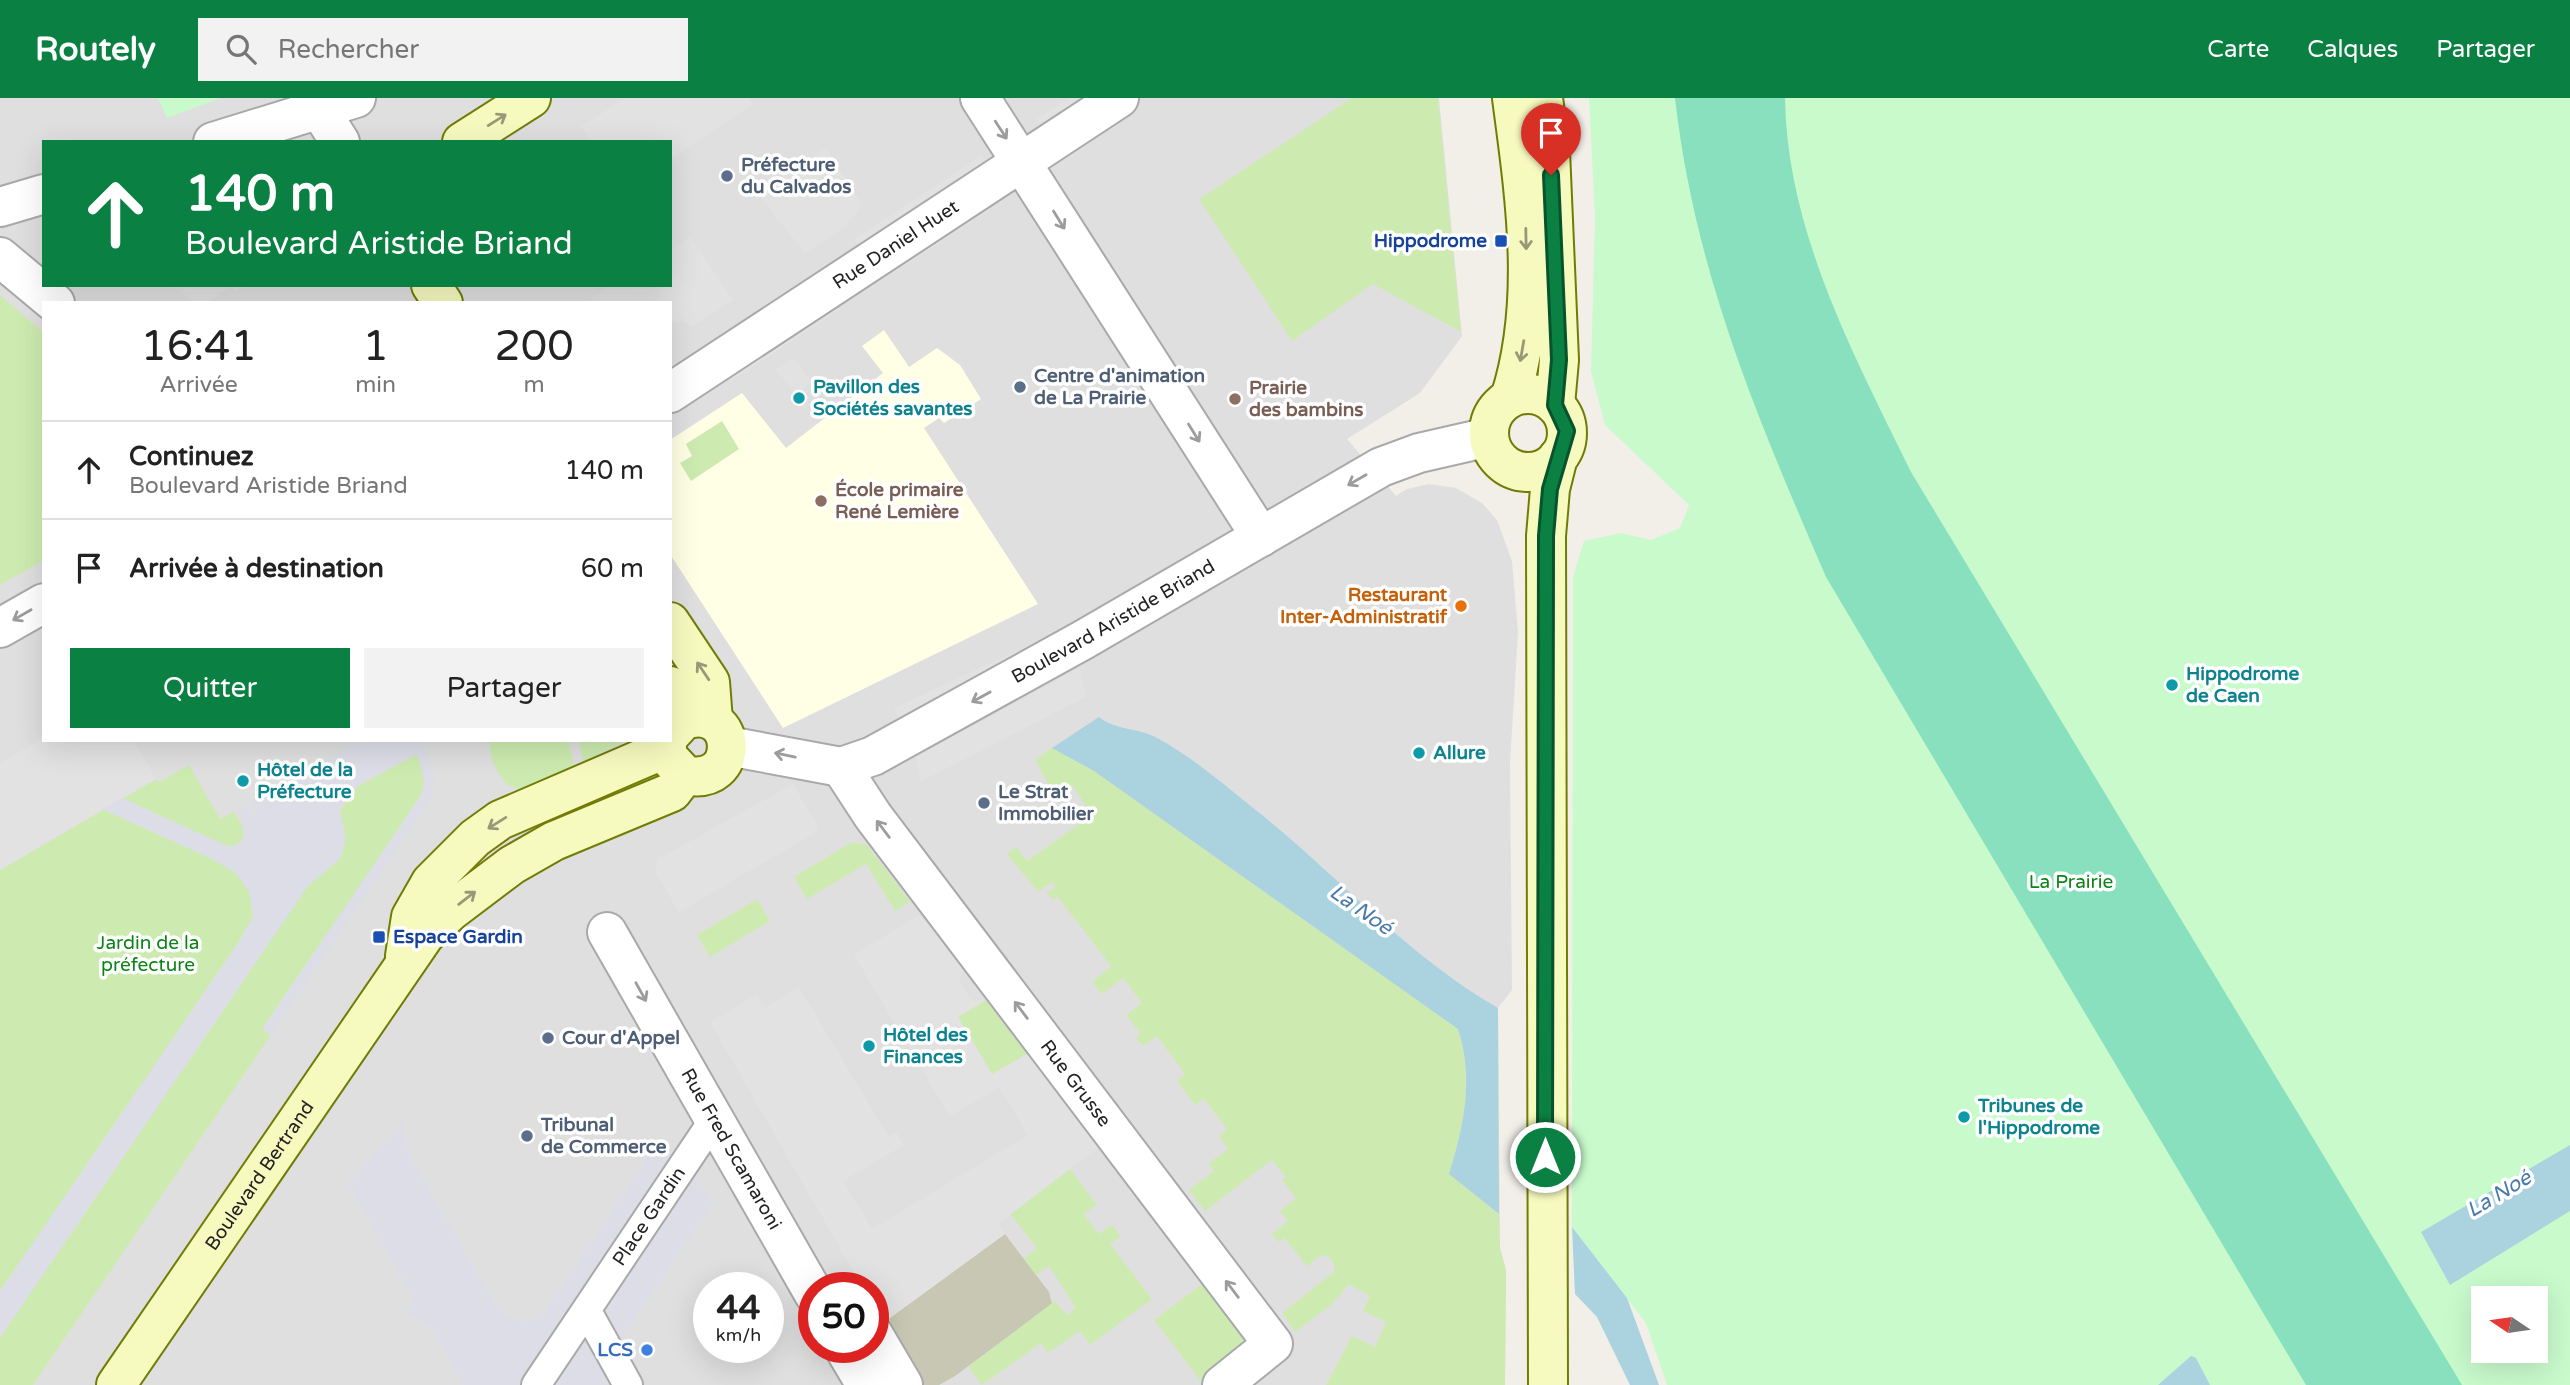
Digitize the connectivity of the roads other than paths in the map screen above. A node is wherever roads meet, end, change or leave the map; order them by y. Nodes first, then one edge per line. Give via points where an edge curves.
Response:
1 (356, 98) edge
2 (531, 98) edge
3 (980, 98) edge
4 (1119, 98) edge
5 (1512, 98) edge
6 (1543, 98) edge
7 (316, 104) edge
8 (218, 140) edge
9 (339, 140) edge
10 (465, 140) edge
11 (1022, 162) junction
12 (42, 195) edge
13 (0, 207) edge
14 (0, 257) edge
15 (53, 301) edge
16 (672, 392) edge
17 (1510, 398) junction
18 (1555, 405) junction
19 (1497, 451) junction
20 (1558, 457) junction
21 (1546, 536) junction
22 (1261, 537) junction
23 (42, 604) edge
24 (672, 625) edge
25 (0, 628) edge
26 (686, 734) edge
27 (841, 767) junction
28 (607, 932) dead end
29 (713, 1121) junction
30 (801, 1272) edge
31 (587, 1311) junction
32 (889, 1361) edge
33 (853, 1363) edge
34 (116, 1385) edge
35 (536, 1385) edge
36 (628, 1385) edge
37 (866, 1385) edge
38 (903, 1385) edge
39 (1222, 1385) edge
40 (1548, 1385) edge

1 - 7 street
10 -> 2 main road
3 -> 11 street
4 - 11 street, Rue Daniel Huet
5 -> 17 main road via 1525,202 1527,324
6 - 18 main road via 1550,150 1559,360
7 - 8 street
7 - 9 street
11 - 16 street, Rue Daniel Huet
11 -> 22 street
12 - 13 street
14 - 15 street
17 - 18 main road via 1529,394
17 - 19 main road via 1496,410
18 - 20 main road via 1567,431
19 - 20 main road, Boulevard Aristide Briand via 1516,470 1539,470
19 - 21 main road
19 -> 22 street, Boulevard Aristide Briand via 1419,453 1381,467
20 - 21 main road
21 - 40 main road via 1534,646 1534,934
22 -> 27 street, Boulevard Aristide Briand via 873,757
23 -> 25 street
26 -> 24 main road via 710,682
27 -> 26 street, Boulevard Aristide Briand
26 - 34 main road, Boulevard Bertrand via 672,792 554,841 512,865 425,936
39 -> 27 street, Rue Grusse via 1273,1344 873,816
28 -> 29 street, Rue Fred Scamaroni
29 - 30 street, Rue Fred Scamaroni
29 - 31 street, Place Gardin
31 - 35 street, Place Gardin
31 - 36 street
32 - 38 street
33 - 37 street

